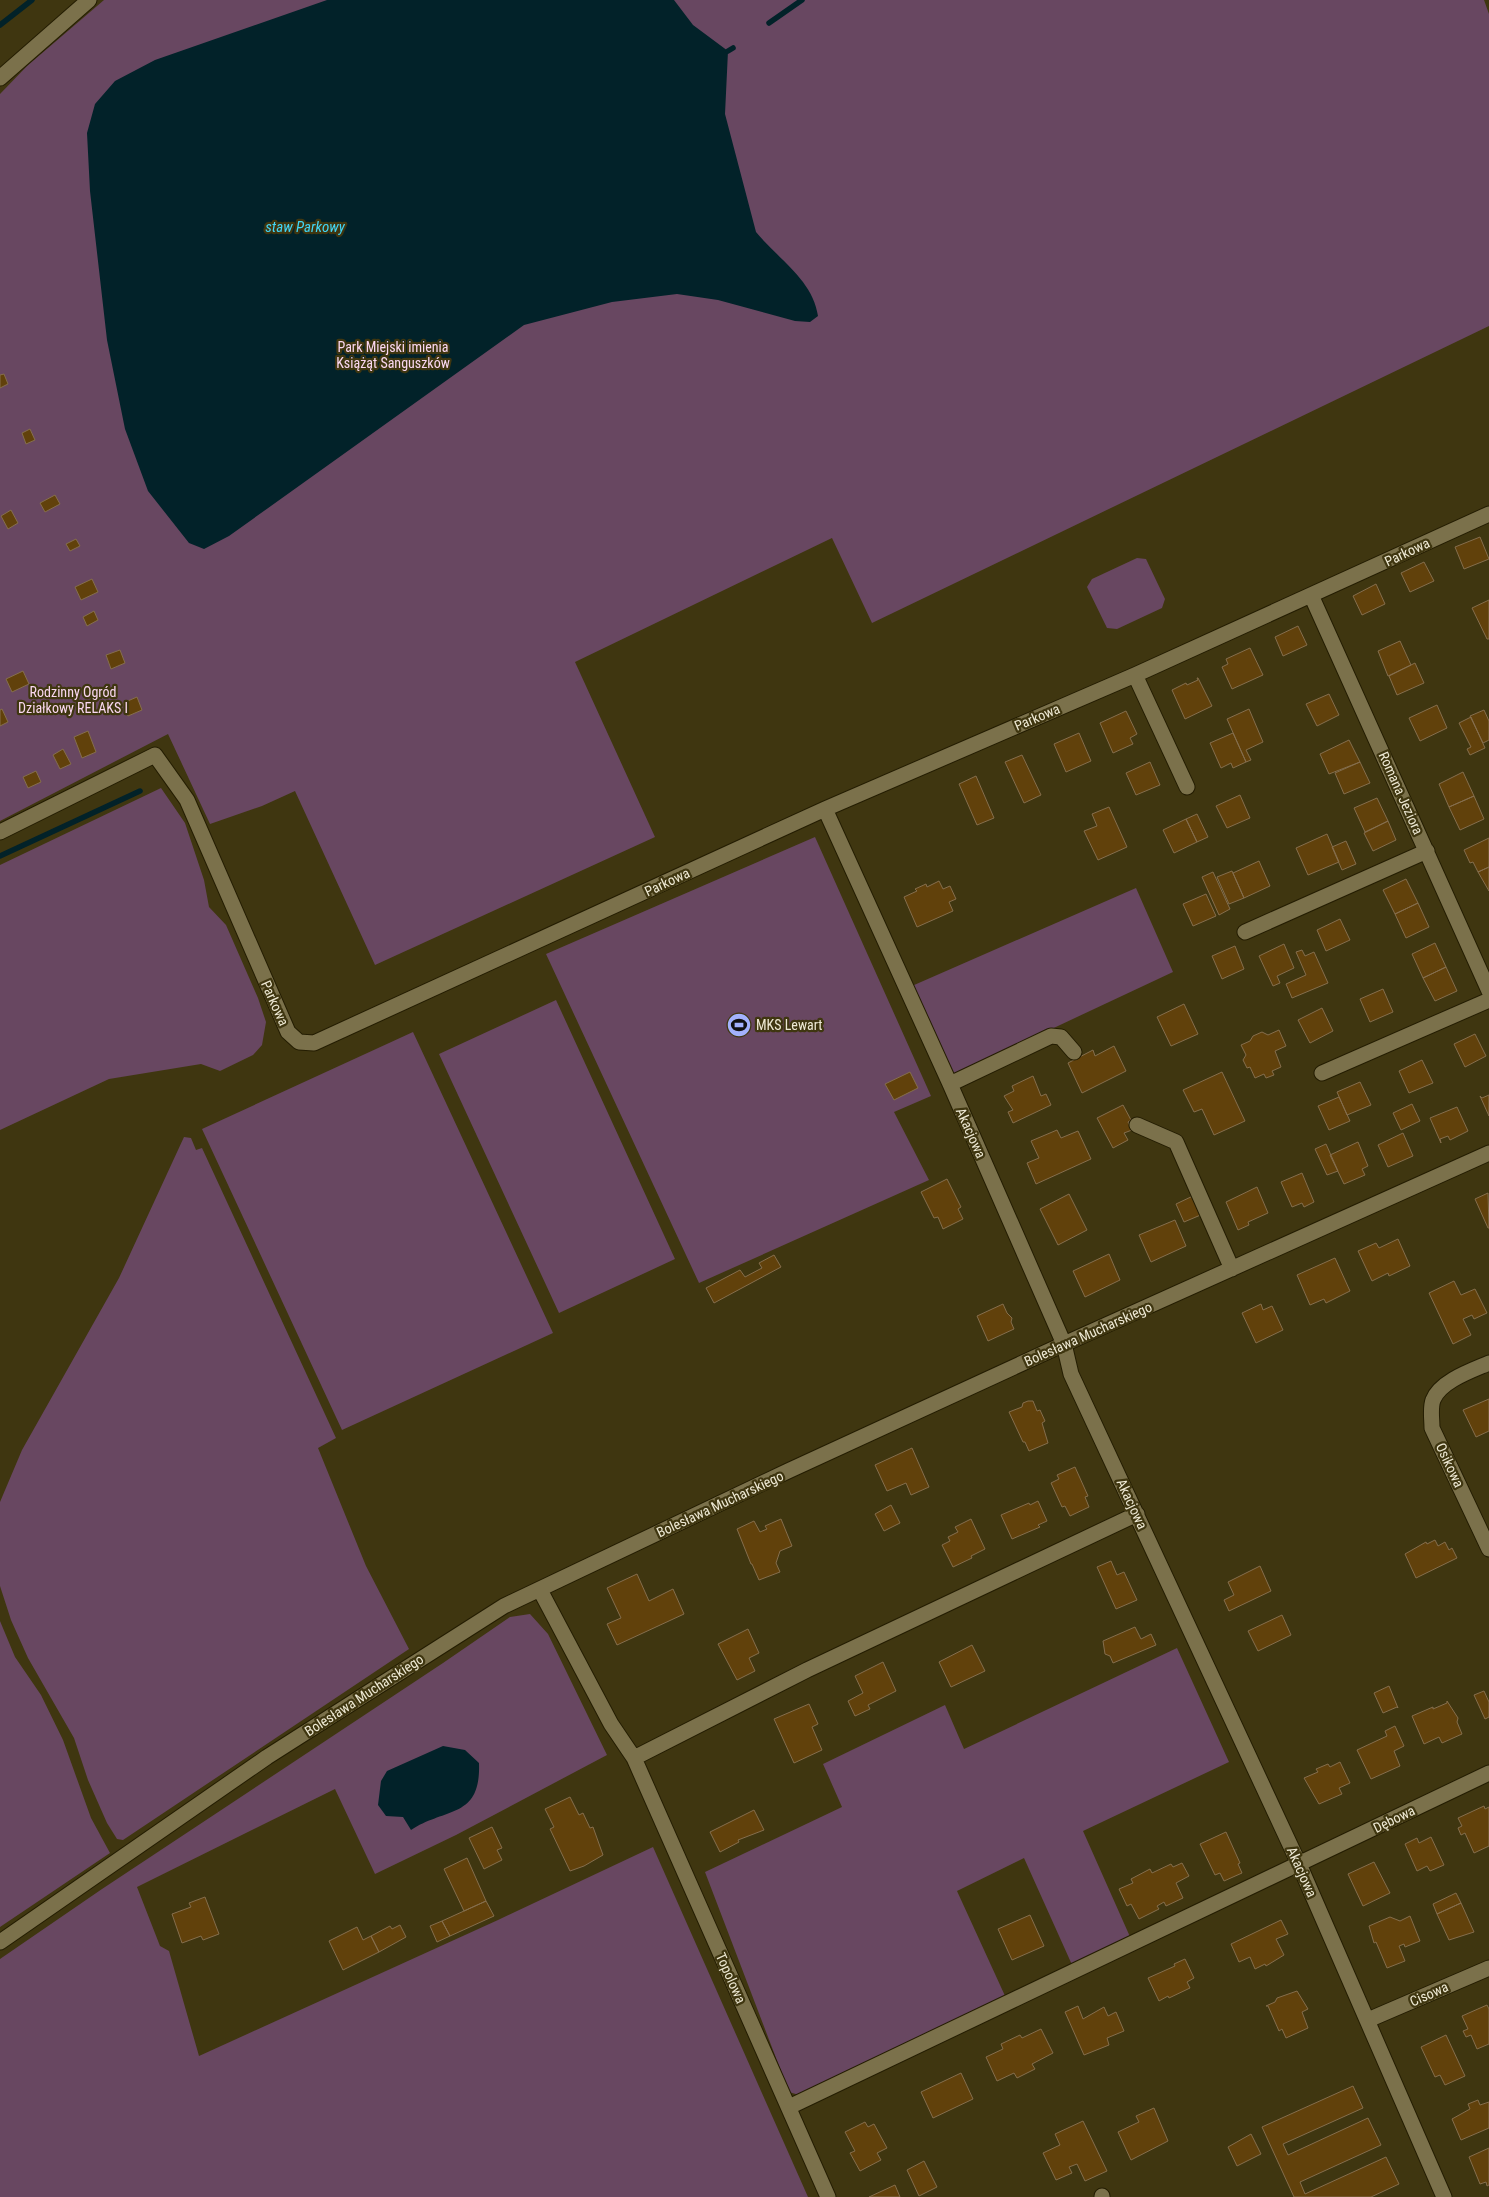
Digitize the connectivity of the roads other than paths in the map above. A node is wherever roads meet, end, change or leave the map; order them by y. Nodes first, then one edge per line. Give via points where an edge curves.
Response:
1 (89, 0) edge
2 (0, 78) edge
3 (1487, 520) edge
4 (1311, 595) junction
5 (1135, 675) junction
6 (1187, 787) dead end
7 (825, 809) junction
8 (0, 832) edge
9 (1427, 851) junction
10 (1245, 932) dead end
11 (1489, 991) edge
12 (1489, 1000) edge
13 (1074, 1052) dead end
14 (1322, 1073) dead end
15 (950, 1084) junction
16 (1137, 1125) dead end
17 (1489, 1153) edge
18 (1232, 1269) junction
19 (1064, 1344) junction
20 (1489, 1362) edge
21 (1137, 1514) junction
22 (1489, 1549) edge
23 (540, 1590) junction
24 (634, 1758) junction
25 (1489, 1773) edge
26 (1299, 1864) junction
27 (0, 1942) edge
28 (1489, 1968) edge
29 (1368, 2020) junction
30 (789, 2107) junction
31 (828, 2197) edge
32 (1444, 2197) edge

1 - 2 street
3 - 4 street, Parkowa
4 - 5 street, Parkowa
4 - 9 street, Romana Jeziora
5 - 6 street
5 - 7 street, Parkowa
7 - 8 street, Parkowa via 314,1043 299,1042 288,1032 187,800 155,754
7 - 15 street, Akacjowa
9 - 10 street
9 - 11 street, Romana Jeziora
12 - 14 street
13 - 15 street via 1061,1037 1051,1036
15 - 19 street, Akacjowa
16 - 18 street via 1176,1142
17 - 18 street, Bolesława Mucharskiego
18 - 19 street, Bolesława Mucharskiego
19 - 21 street, Akacjowa via 1071,1374
19 - 23 street, Bolesława Mucharskiego
20 - 22 street, Osikowa via 1447,1383 1433,1399 1432,1428
21 - 24 street via 807,1670
21 - 26 street, Akacjowa
23 - 24 street, Topolowa via 611,1724
23 - 27 street, Bolesława Mucharskiego via 504,1606 267,1757
24 - 30 street, Topolowa
25 - 26 street, Dębowa
26 - 29 street, Akacjowa
26 - 30 street, Dębowa
28 - 29 street, Cisowa
29 - 32 street, Akacjowa
30 - 31 street, Topolowa

